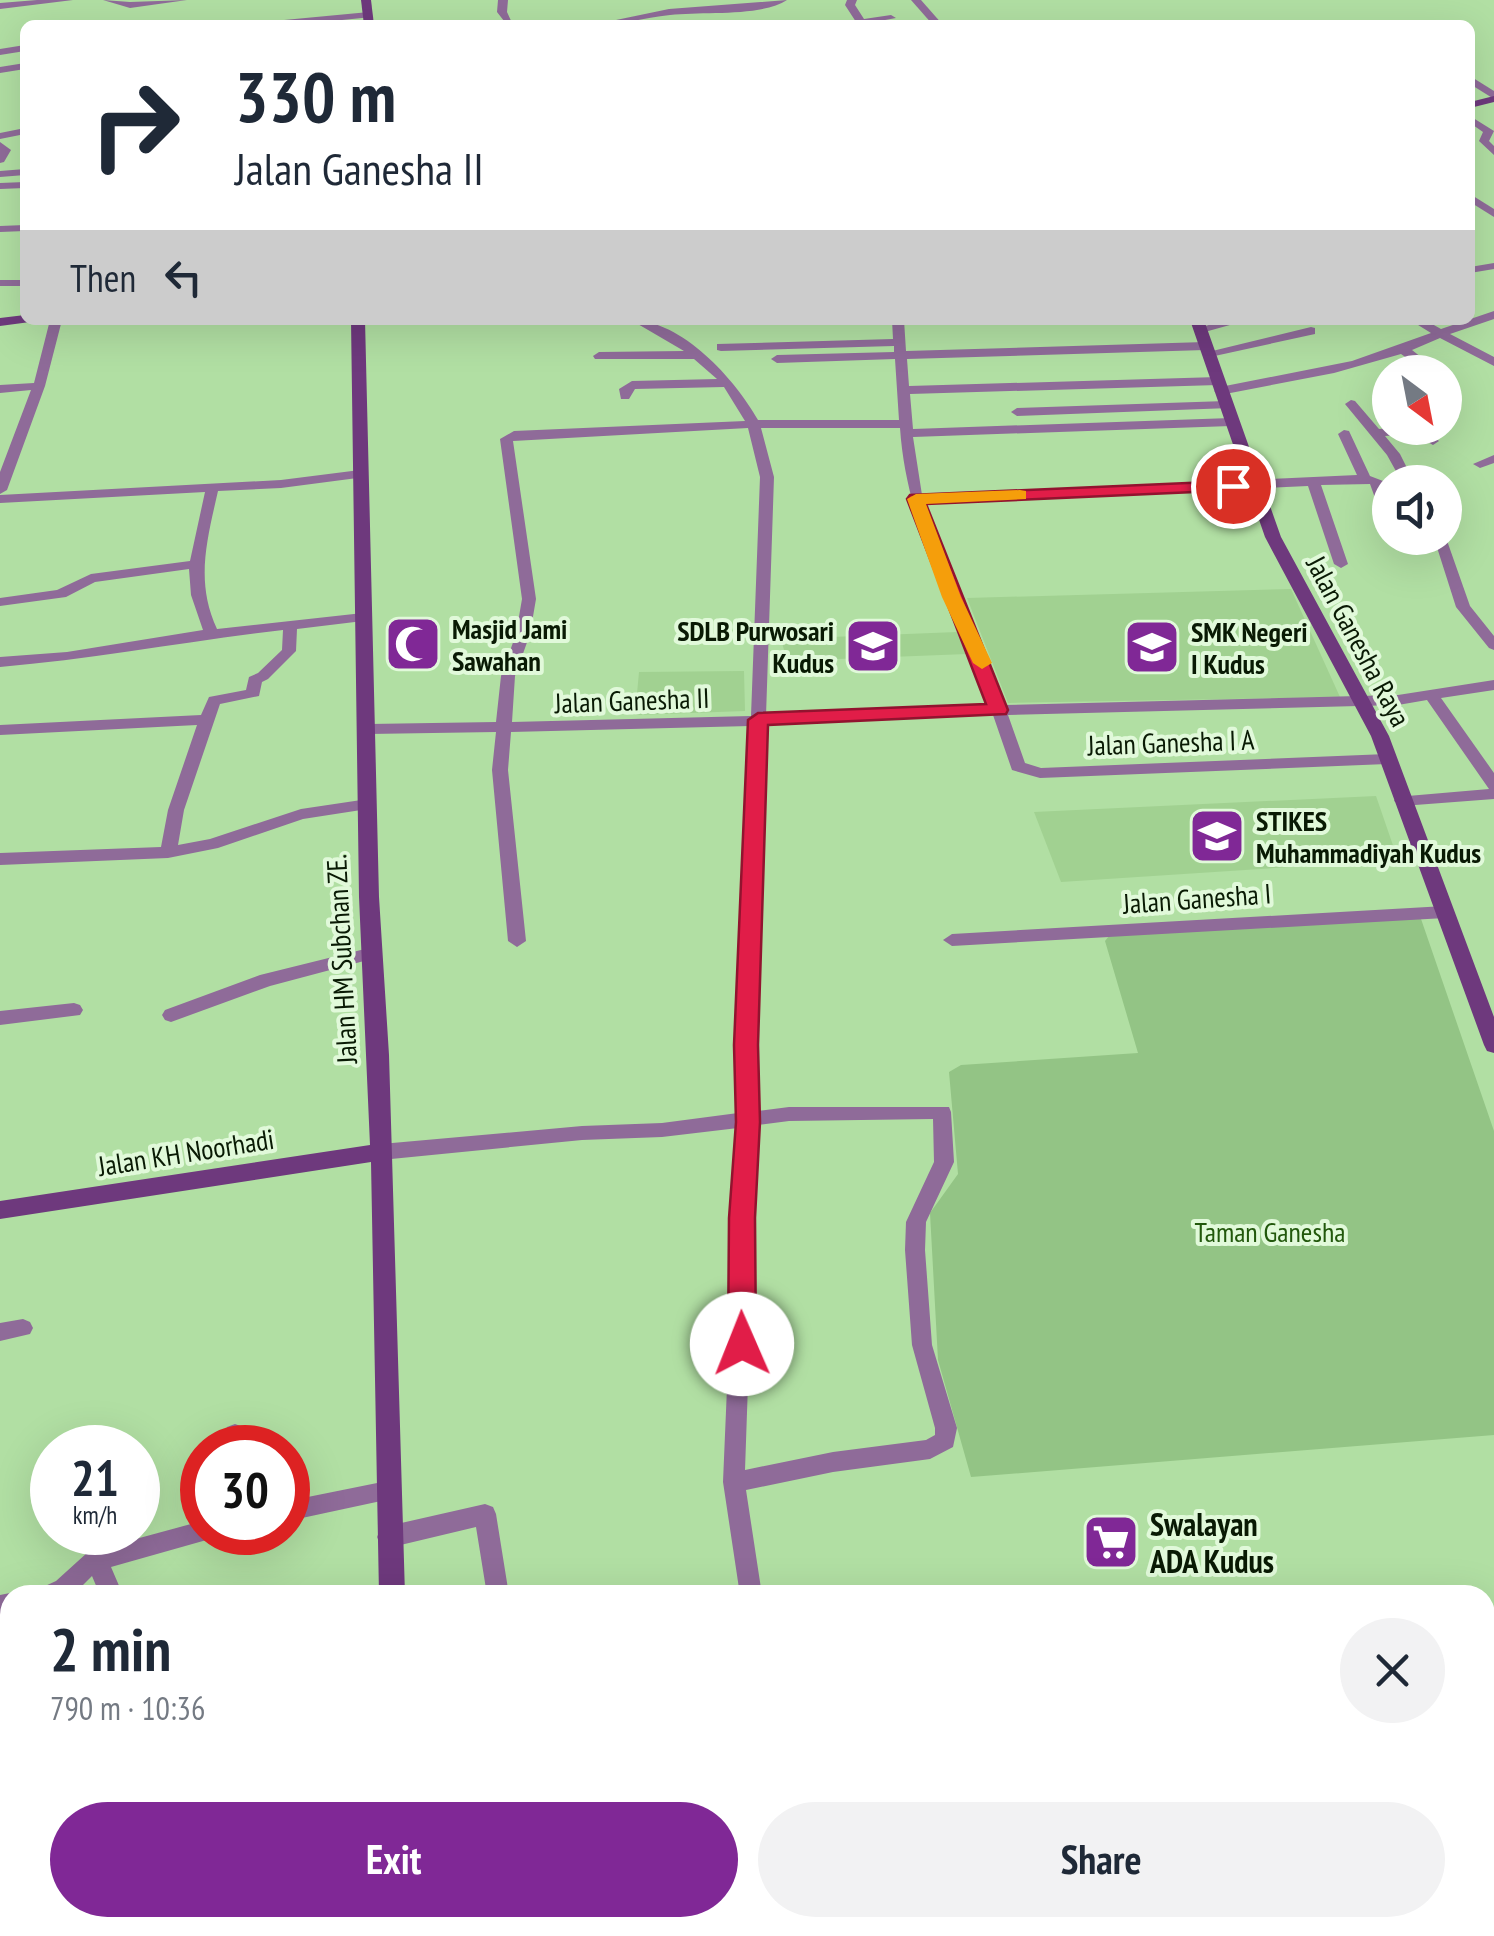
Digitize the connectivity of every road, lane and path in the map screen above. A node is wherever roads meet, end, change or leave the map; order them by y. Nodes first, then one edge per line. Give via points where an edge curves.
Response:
1 (68, 0) edge
2 (108, 0) edge
3 (182, 0) edge
4 (366, 0) edge
5 (782, 0) edge
6 (916, 0) edge
7 (0, 6) edge
8 (744, 8) junction
9 (891, 18) dead end
10 (370, 20) edge
11 (625, 20) edge
12 (750, 20) edge
13 (881, 20) edge
14 (934, 20) edge
15 (1475, 122) edge
16 (0, 146) edge
17 (1494, 152) edge
18 (0, 160) edge
19 (3, 186) edge
20 (0, 200) edge
21 (55, 325) edge
22 (358, 325) edge
23 (646, 325) edge
24 (898, 325) edge
25 (1231, 325) edge
26 (1425, 325) edge
27 (1461, 325) edge
28 (1311, 331) dead end
29 (1438, 332) junction
30 (1203, 337) edge
31 (722, 347) dead end
32 (899, 348) junction
33 (1403, 349) junction
34 (698, 354) junction
35 (1411, 355) edge
36 (599, 356) dead end
37 (777, 358) dead end
38 (1494, 362) edge
39 (726, 383) junction
40 (39, 386) junction
41 (0, 390) edge
42 (904, 390) junction
43 (625, 396) dead end
44 (1224, 400) junction
45 (1351, 404) dead end
46 (1016, 412) dead end
47 (755, 424) junction
48 (907, 428) junction
49 (1372, 428) edge
50 (1344, 434) dead end
51 (360, 474) junction
52 (1365, 479) junction
53 (1372, 480) edge
54 (1313, 482) junction
55 (1255, 485) junction
56 (212, 486) junction
57 (0, 490) edge
58 (0, 499) edge
59 (916, 499) junction
60 (1447, 555) edge
61 (195, 564) junction
62 (1341, 564) dead end
63 (0, 602) edge
64 (363, 617) junction
65 (290, 626) junction
66 (212, 633) junction
67 (1494, 645) edge
68 (0, 662) edge
69 (1494, 685) edge
70 (1432, 698) junction
71 (1364, 701) junction
72 (998, 710) junction
73 (207, 720) junction
74 (758, 720) junction
75 (369, 728) junction
76 (502, 729) junction
77 (0, 730) edge
78 (1387, 758) junction
79 (1493, 785) edge
80 (1402, 801) junction
81 (368, 804) junction
82 (168, 852) junction
83 (0, 860) edge
84 (1446, 912) junction
85 (952, 940) dead end
86 (517, 941) dead end
87 (373, 953) junction
88 (74, 1010) dead end
89 (170, 1014) dead end
90 (0, 1018) edge
91 (1494, 1045) edge
92 (748, 1122) junction
93 (381, 1152) junction
94 (0, 1210) edge
95 (22, 1328) dead end
96 (0, 1332) edge
97 (734, 1482) junction
98 (387, 1491) junction
99 (310, 1506) edge
100 (388, 1537) junction
101 (180, 1538) edge
102 (96, 1560) junction
103 (66, 1585) edge
104 (107, 1585) edge
105 (391, 1585) edge
106 (496, 1585) edge
107 (749, 1585) edge

1 - 7 street via 38,8
2 - 3 street
4 - 10 main road
5 - 8 street
6 - 14 street
8 - 11 street
8 - 12 street
9 - 13 street
15 - 17 street via 1489,132 1484,141
16 - 18 street via 6,150
19 - 20 street
21 - 40 street
22 - 51 main road, Jalan HM Subchan ZE.
23 - 34 street
24 - 32 street, Jalan Ganesha I A
25 - 30 street
26 - 29 street
27 - 29 street
28 - 30 street
29 - 33 street
29 - 38 street
30 - 32 street
30 - 44 main road, Jalan Ganesha Raya
31 - 32 street
32 - 37 street
32 - 42 street, Jalan Ganesha I A
33 - 35 street
33 - 44 street
34 - 36 street
34 - 39 street
39 - 43 street via 632,384
39 - 47 street
40 - 41 street
40 - 57 street
42 - 44 street
42 - 48 street, Jalan Ganesha I A
44 - 46 street
44 - 48 street
44 - 55 main road, Jalan Ganesha Raya
45 - 49 street
47 - 48 street
47 - 74 street via 766,477
47 - 76 street via 507,437 529,599
48 - 59 street, Jalan Ganesha I A
50 - 52 street
51 - 56 street
51 - 64 main road, Jalan HM Subchan ZE.
52 - 53 street
52 - 54 street
54 - 55 street
54 - 62 street
55 - 59 street
55 - 71 main road, Jalan Ganesha Raya via 1273,537
56 - 58 street
56 - 61 street
59 - 72 street, Jalan Ganesha I A
60 - 67 street via 1463,607
61 - 63 street via 92,578 61,594
61 - 66 street
64 - 65 street
64 - 75 main road, Jalan HM Subchan ZE.
65 - 66 street
65 - 73 street via 288,651 254,680 254,693 214,700
66 - 68 street
69 - 70 street, Jalan Ganesha II
70 - 71 street, Jalan Ganesha II
70 - 79 street
71 - 72 street, Jalan Ganesha II
71 - 78 main road, Jalan Ganesha Raya
72 - 74 street, Jalan Ganesha II
72 - 78 street, Jalan Ganesha I A via 1018,766 1030,772
73 - 77 street
73 - 82 street
74 - 76 street, Jalan Ganesha II
74 - 92 street
75 - 76 street, Jalan Ganesha II
75 - 81 main road, Jalan HM Subchan ZE.
76 - 86 street
78 - 80 main road, Jalan Ganesha Raya
79 - 80 street
80 - 84 main road, Jalan Ganesha Raya
81 - 82 street via 301,814
81 - 87 main road, Jalan HM Subchan ZE.
82 - 83 street
84 - 85 street, Jalan Ganesha I
84 - 91 main road, Jalan Ganesha Raya
87 - 89 street
87 - 93 main road, Jalan HM Subchan ZE.
88 - 90 street
92 - 93 street
92 - 97 street
92 - 97 street via 840,1112 942,1112 944,1162 916,1222 916,1250 922,1345 946,1428 945,1440 930,1450
93 - 94 main road, Jalan KH Noorhadi
93 - 98 main road, Jalan HM Subchan ZE.
95 - 96 street
97 - 107 street
98 - 99 street
98 - 100 main road, Jalan HM Subchan ZE.
100 - 105 main road, Jalan HM Subchan ZE.
100 - 106 street via 485,1514
101 - 102 street
102 - 103 street
102 - 104 street

